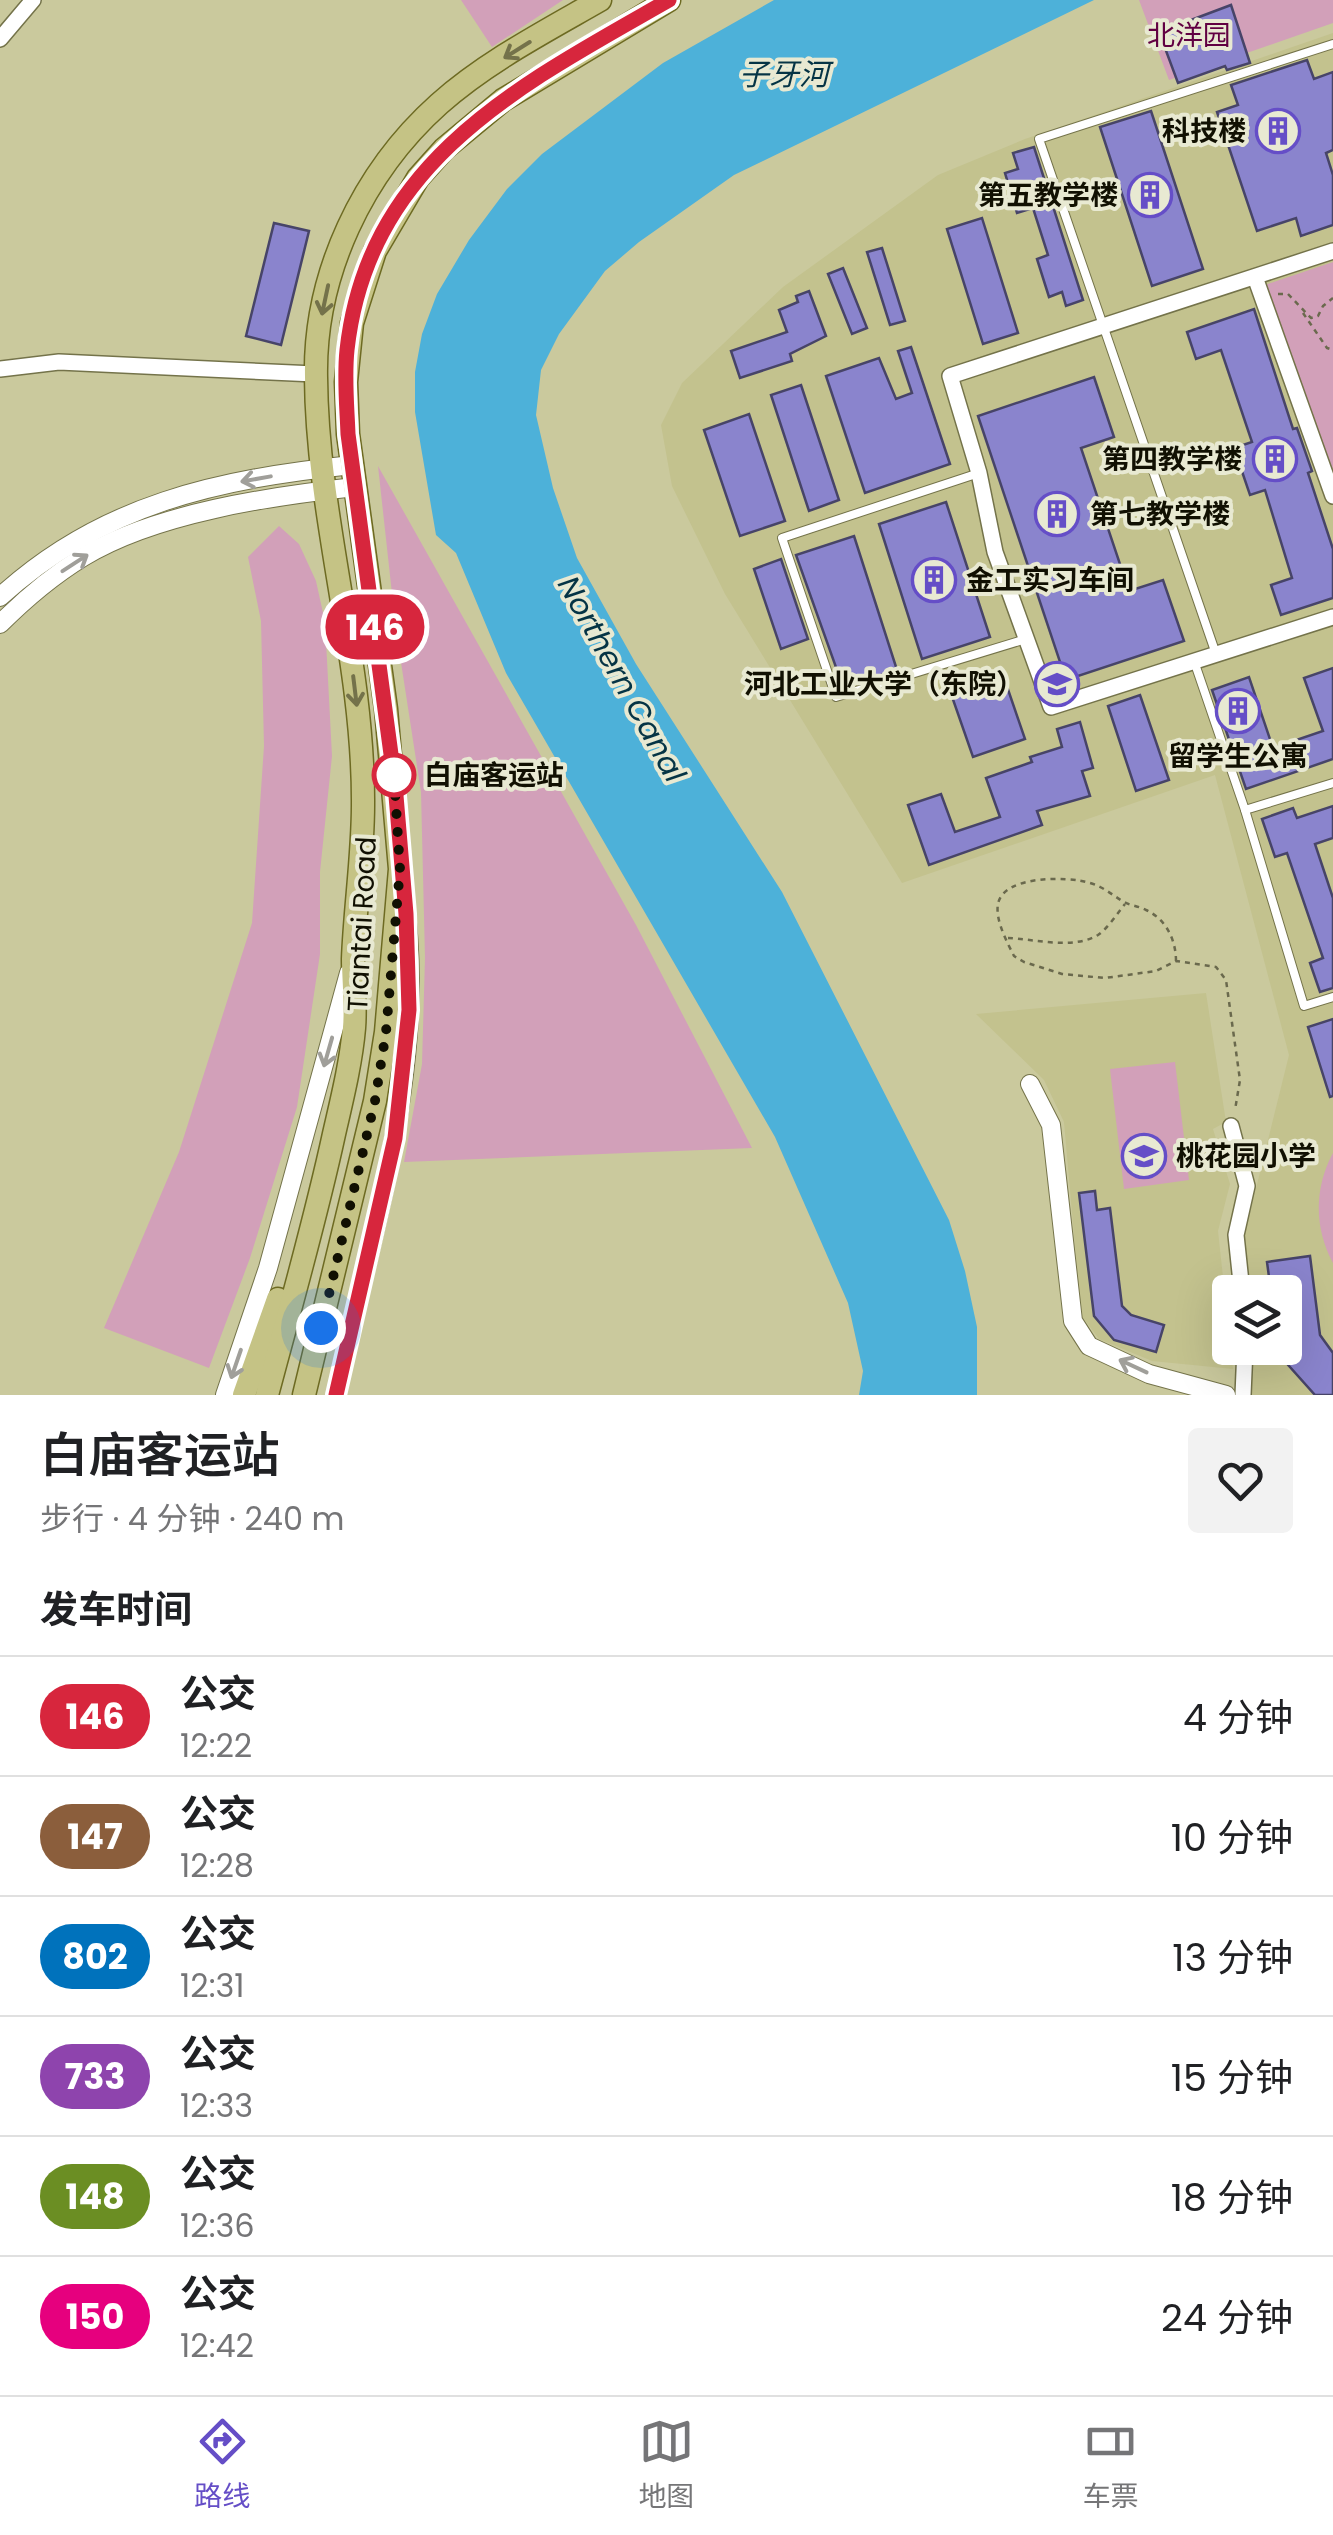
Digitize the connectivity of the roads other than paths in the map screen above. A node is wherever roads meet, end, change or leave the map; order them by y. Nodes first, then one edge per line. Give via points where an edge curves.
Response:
1 (33, 0) edge
2 (600, 0) edge
3 (669, 0) edge
4 (0, 38) edge
5 (1333, 44) edge
6 (1333, 251) edge
7 (1255, 277) junction
8 (1105, 328) junction
9 (0, 369) edge
10 (315, 374) junction
11 (980, 473) junction
12 (354, 476) junction
13 (325, 479) junction
14 (1333, 496) edge
15 (0, 597) edge
16 (1333, 617) edge
17 (0, 624) edge
18 (1026, 639) junction
19 (1216, 654) junction
20 (1194, 661) junction
21 (1333, 783) edge
22 (1245, 810) junction
23 (400, 869) junction
24 (353, 958) junction
25 (1333, 997) edge
26 (1030, 1084) dead end
27 (344, 1090) junction
28 (1232, 1126) road end
29 (1240, 1275) edge
30 (1244, 1365) edge
31 (225, 1395) edge
32 (244, 1395) edge
33 (267, 1395) edge
34 (304, 1395) edge
35 (336, 1395) edge
36 (1226, 1395) edge
37 (1243, 1395) edge

1 - 4 street
2 -> 10 main road, Tiantai Road via 484,70 400,145 361,201 339,249 324,300
3 - 12 main road, Tiantai Road via 503,100 418,178 375,251 352,324 346,382
5 - 8 lane via 1039,138
6 - 7 street
7 - 8 street
7 - 14 street
8 - 11 street via 950,376
8 - 19 lane
9 - 10 street via 58,362
10 - 13 main road, Tiantai Road
11 - 18 street via 995,552
11 - 18 lane via 782,538 836,698
12 - 13 street
12 - 23 main road, Tiantai Road via 391,746
13 -> 15 street via 220,486 115,518 70,542
17 -> 13 street via 86,555
13 -> 24 main road, Tiantai Road via 362,771
16 - 19 street
18 - 20 street via 1051,707
19 - 20 street
20 - 22 lane
21 - 22 lane
22 - 25 lane via 1304,1006
23 - 34 main road, Tiantai Road via 375,1101
23 - 35 street via 409,970 403,1076
24 - 27 main road, Tiantai Road via 354,1028
24 -> 31 street via 268,1268
36 -> 26 street via 1150,1374 1089,1346 1074,1321 1051,1125
27 - 32 main road
27 - 33 main road
28 - 29 street via 1247,1186 1236,1236
30 - 37 street

